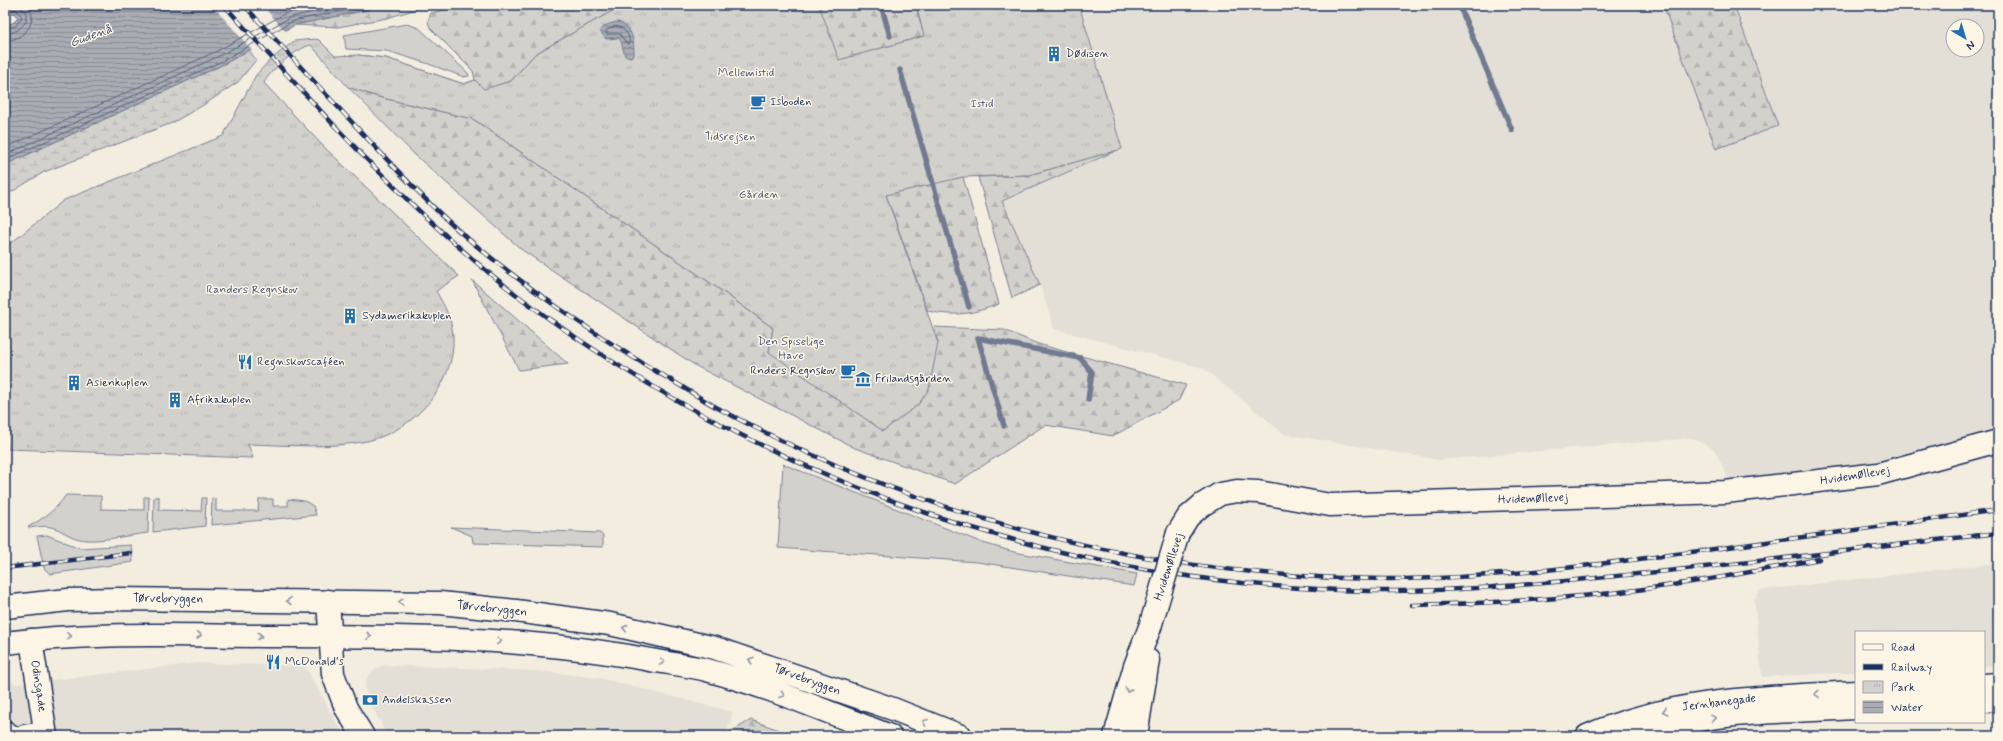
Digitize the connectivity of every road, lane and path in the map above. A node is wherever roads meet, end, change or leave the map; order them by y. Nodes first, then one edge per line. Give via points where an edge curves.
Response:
1 (1998, 441) edge
2 (328, 601) junction
3 (5, 607) edge
4 (1150, 627) junction
5 (330, 636) junction
6 (31, 640) junction
7 (5, 643) edge
8 (1998, 684) edge
9 (1985, 685) edge
10 (1855, 692) edge
11 (1998, 700) edge
12 (1985, 701) edge
13 (1855, 708) edge
14 (5, 732) edge
15 (39, 735) edge
16 (11, 736) edge
17 (363, 736) edge
18 (890, 736) edge
19 (961, 736) edge
20 (1114, 736) edge
21 (1136, 736) edge
22 (1587, 736) edge
23 (1634, 736) edge

1 - 4 main road, Hvidemøllevej, bridge via 1878,474 1724,492 1330,505 1258,492 1237,491 1220,494 1188,517 1178,533
2 -> 3 main road, Tørvebryggen via 118,599 68,600
2 - 5 main road
19 -> 2 main road, Tørvebryggen via 893,709 715,648 610,624 440,603
4 -> 20 main road, Hvidemøllevej via 1135,666
4 - 21 main road, Hvidemøllevej via 1148,667
6 -> 5 main road, Tørvebryggen via 117,634
5 - 17 main road via 334,680 346,708
5 -> 18 main road, Tørvebryggen via 506,641 617,654 705,670 765,688
6 - 7 main road, Tørvebryggen
6 - 15 main road, Odinsgade
8 - 9 main road
10 -> 22 main road, Jernbanegade via 1714,702 1636,718
11 - 12 main road
23 -> 13 main road, Jernbanegade via 1717,717
14 - 16 main road

